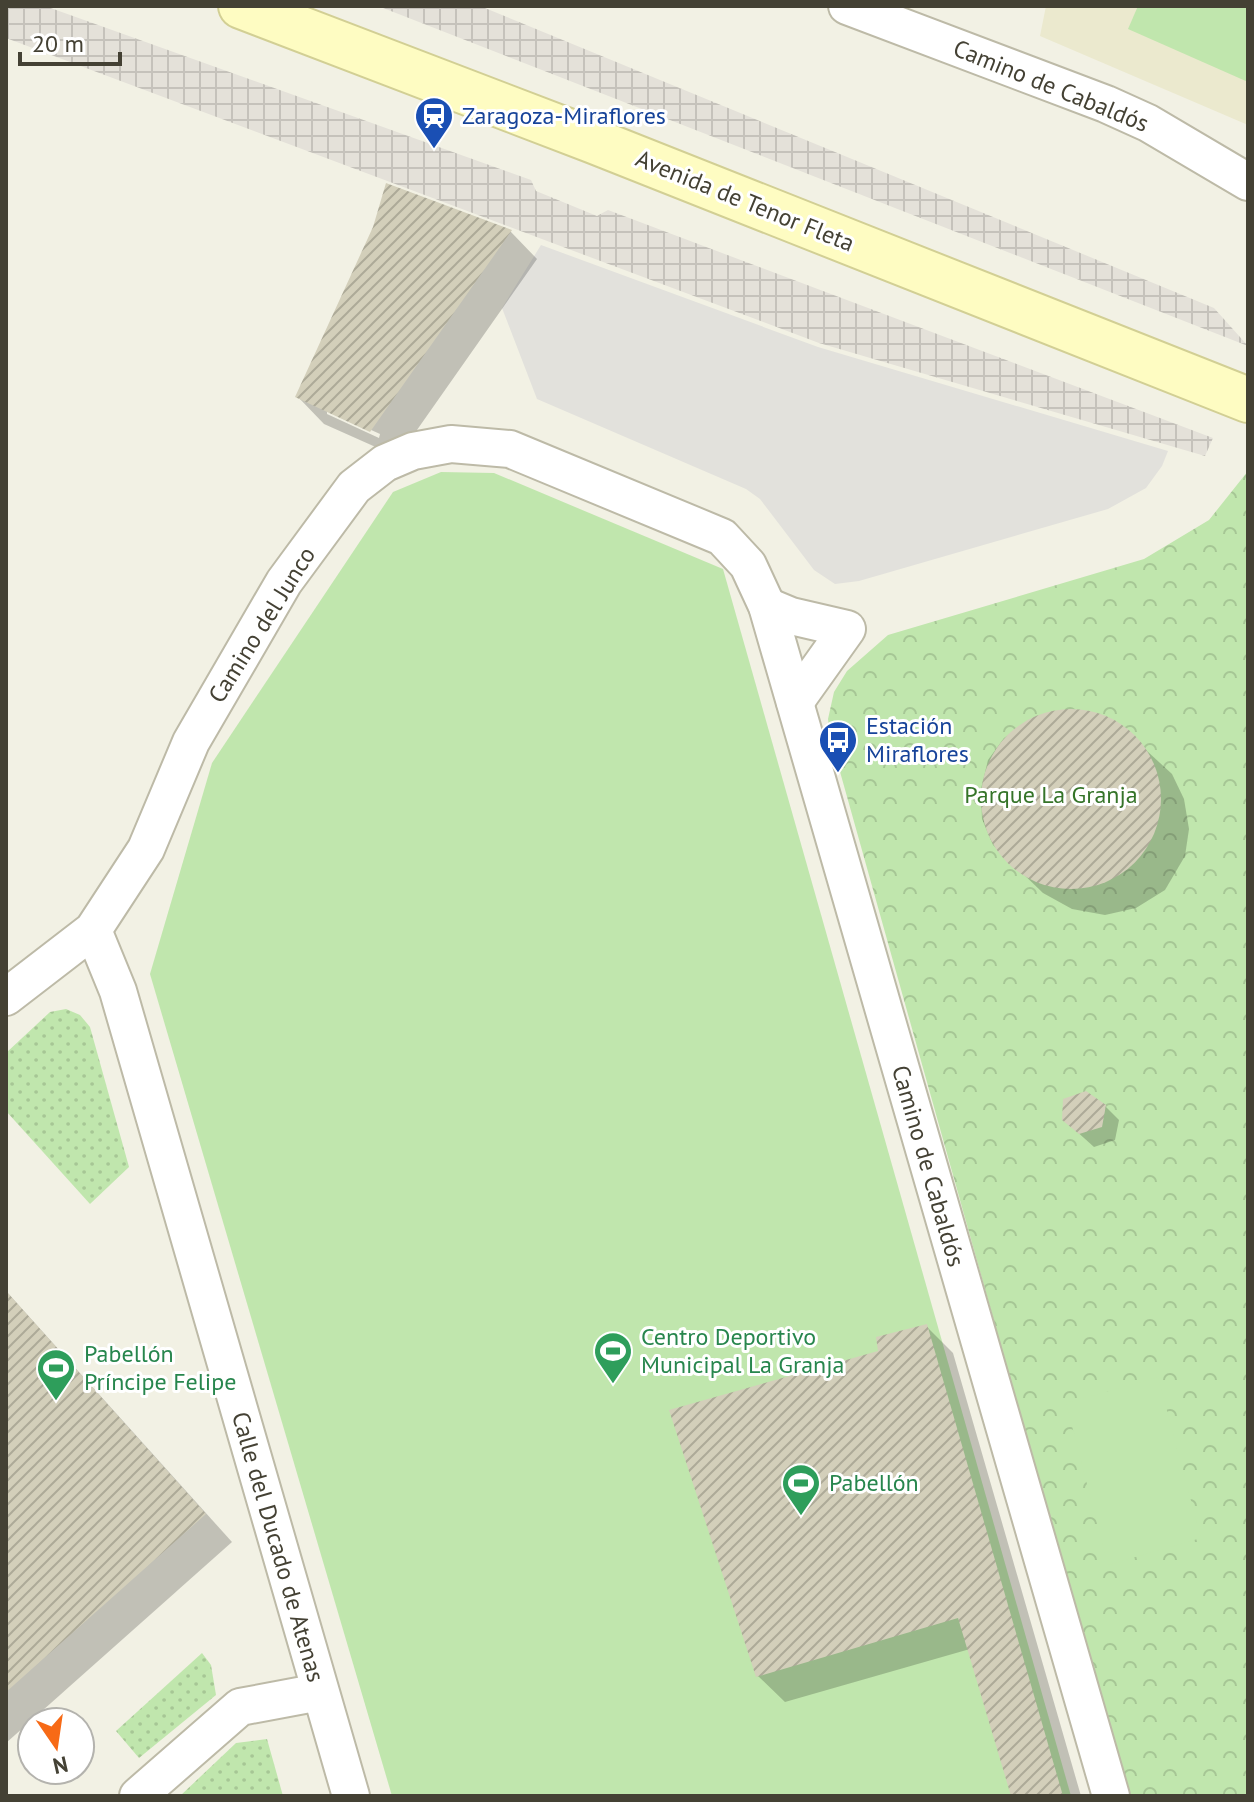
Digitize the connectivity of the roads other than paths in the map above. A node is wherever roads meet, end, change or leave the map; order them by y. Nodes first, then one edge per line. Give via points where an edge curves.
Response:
1 (241, 6) edge
2 (847, 6) edge
3 (1248, 182) edge
4 (1248, 400) edge
5 (767, 606) junction
6 (795, 702) junction
7 (93, 930) junction
8 (6, 997) edge
9 (320, 1692) junction
10 (138, 1796) edge
11 (351, 1796) edge
12 (1111, 1796) edge

1 - 4 main road, Avenida de Tenor Fleta
2 - 3 street, Camino de Cabaldós via 1106,104
5 - 6 street, Camino del Junco
5 - 6 street via 847,629
5 - 7 street, Camino del Junco via 748,565 722,537 530,456 451,444 396,457 354,487 284,582 191,742 146,849
6 - 12 street, Camino de Cabaldós
7 - 8 street, Camino del Junco
7 - 9 street, Calle del Ducado de Atenas via 118,991
9 - 10 street via 240,1707
9 - 11 street, Calle del Ducado de Atenas

